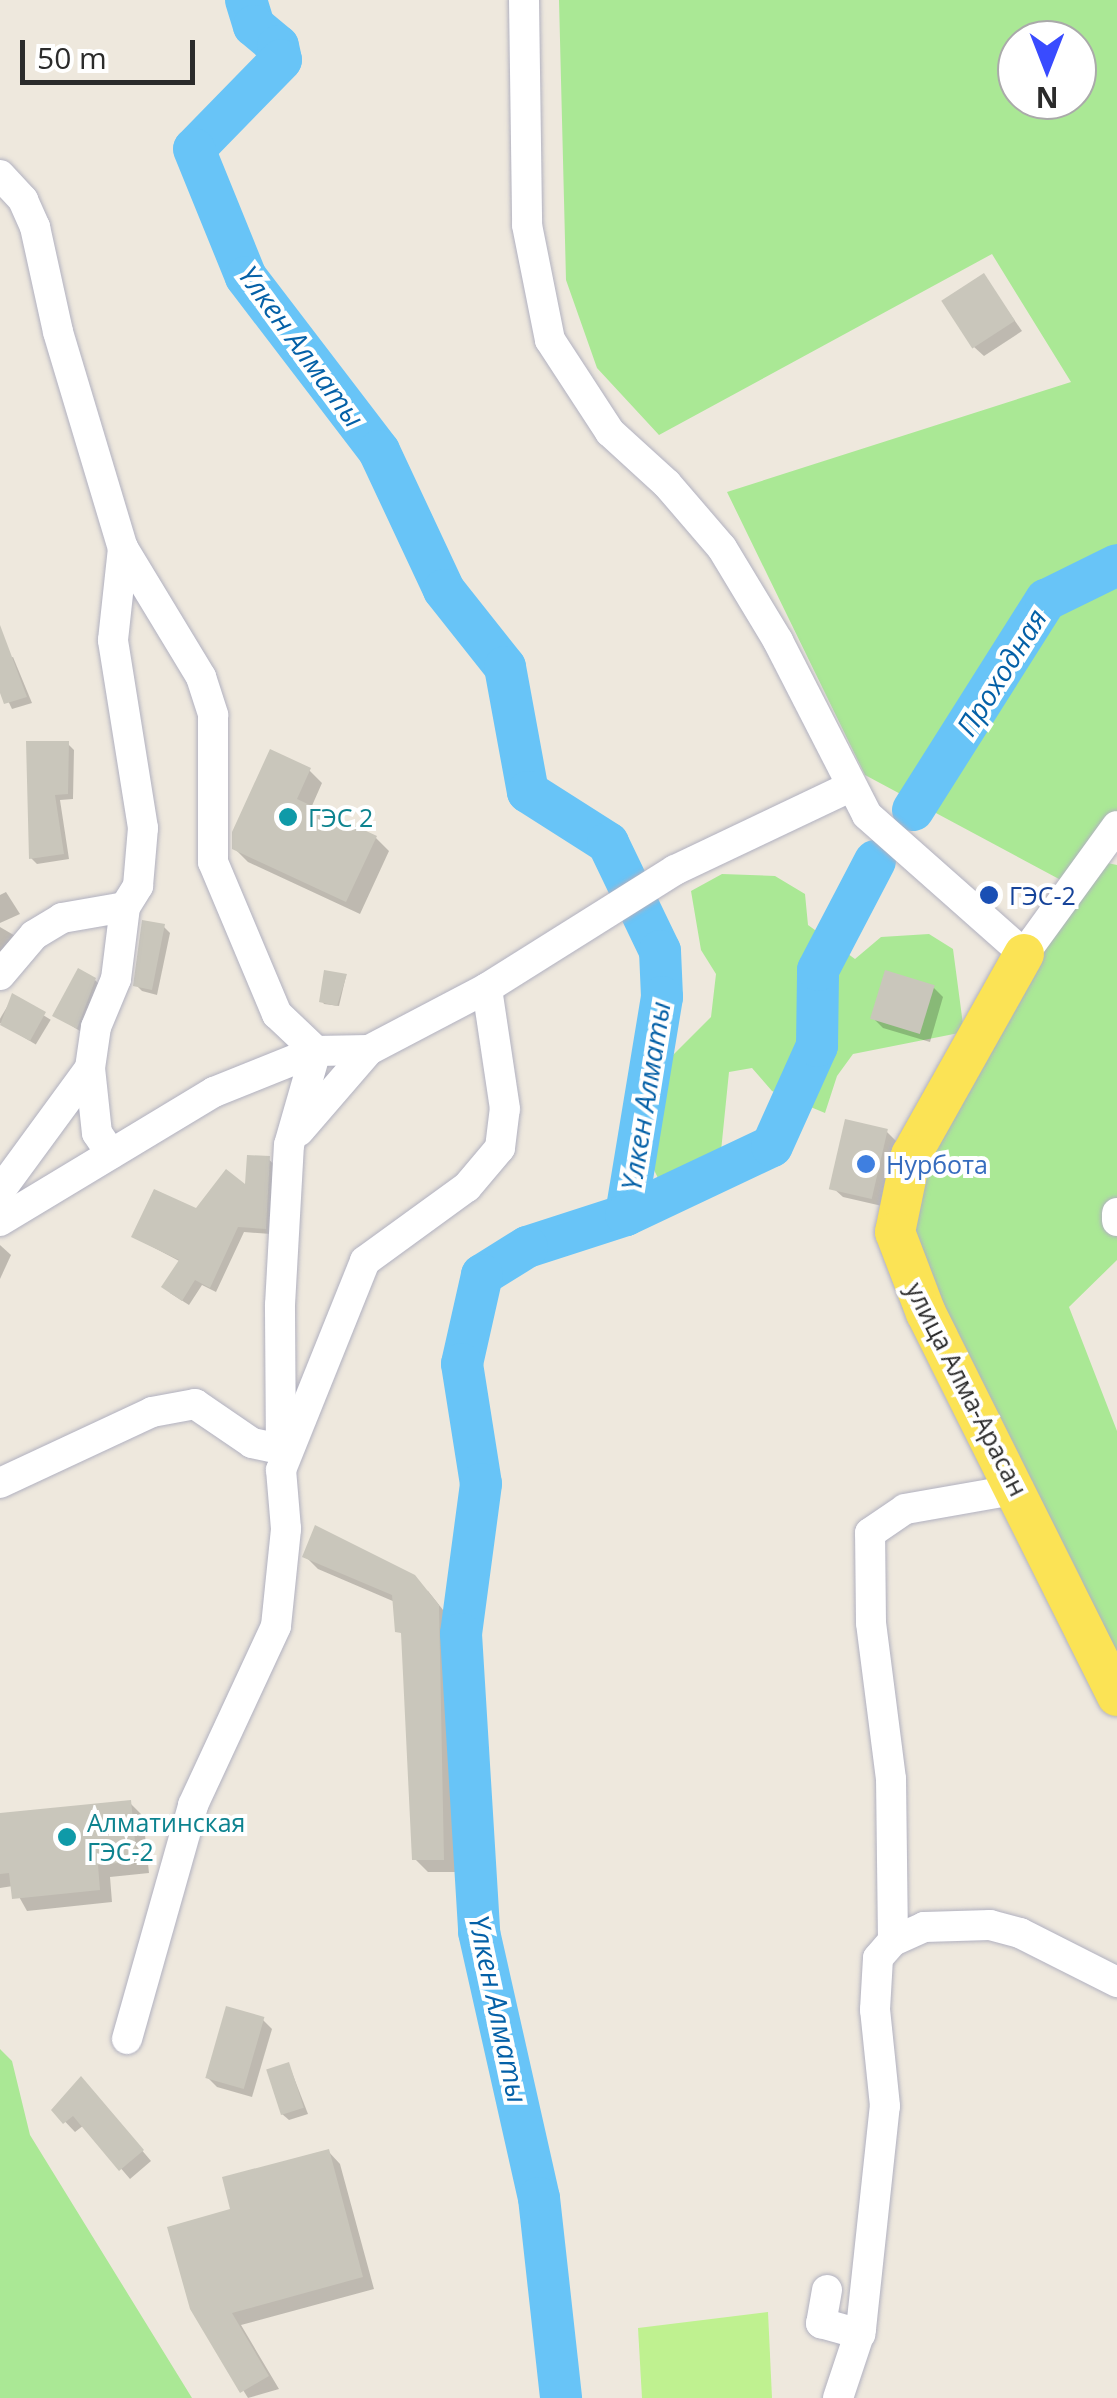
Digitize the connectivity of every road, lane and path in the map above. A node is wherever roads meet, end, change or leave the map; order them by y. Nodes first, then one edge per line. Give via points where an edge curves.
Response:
1 (524, 0) edge
2 (0, 175) edge
3 (123, 548) junction
4 (151, 599) junction
5 (114, 620) junction
6 (850, 788) junction
7 (1117, 826) edge
8 (125, 906) junction
9 (1024, 954) junction
10 (0, 975) edge
11 (487, 988) junction
12 (369, 1050) junction
13 (316, 1051) junction
14 (90, 1068) junction
15 (289, 1145) junction
16 (112, 1154) junction
17 (0, 1191) edge
18 (1117, 1213) edge
19 (0, 1221) edge
20 (1117, 1221) edge
21 (281, 1459) junction
22 (0, 1483) edge
23 (1018, 1489) junction
24 (1117, 1696) edge
25 (892, 1940) junction
26 (1117, 1982) edge
27 (127, 2039) dead end
28 (827, 2290) dead end
29 (860, 2334) junction
30 (838, 2398) edge

1 - 6 street via 527,225 550,340 610,432 722,548 778,641
2 - 3 street via 36,228 58,332
3 - 4 street
3 - 5 street
4 - 5 street via 126,599
4 - 13 street via 201,677 213,714 213,862 276,1014
5 - 8 street via 143,828 138,886
6 - 9 street via 919,864
6 - 11 street via 674,870
7 - 9 street, улица Алма-Арасан
8 - 10 street via 62,918 34,934
8 - 14 street via 116,978 96,1027
9 - 23 main road, улица Алма-Арасан via 912,1155 895,1208 895,1232 914,1288
11 - 12 street
11 - 21 street via 504,1092 500,1148 466,1187 365,1261
12 - 13 street
12 - 15 street via 343,1073
13 - 15 street
13 - 16 street via 214,1092
14 - 16 street via 96,1133
14 - 17 street
15 - 21 street
16 - 19 street
18 - 20 street
21 - 22 street via 195,1404 152,1412
21 - 27 street via 286,1528 276,1626 193,1805
23 - 24 main road, улица Алма-Арасан
23 - 25 street via 905,1509 870,1533 870,1623 890,1779
25 - 26 street via 924,1927 1005,1927
25 - 29 street via 878,1958 875,2010 885,2106
28 - 29 street via 821,2323
29 - 30 street

